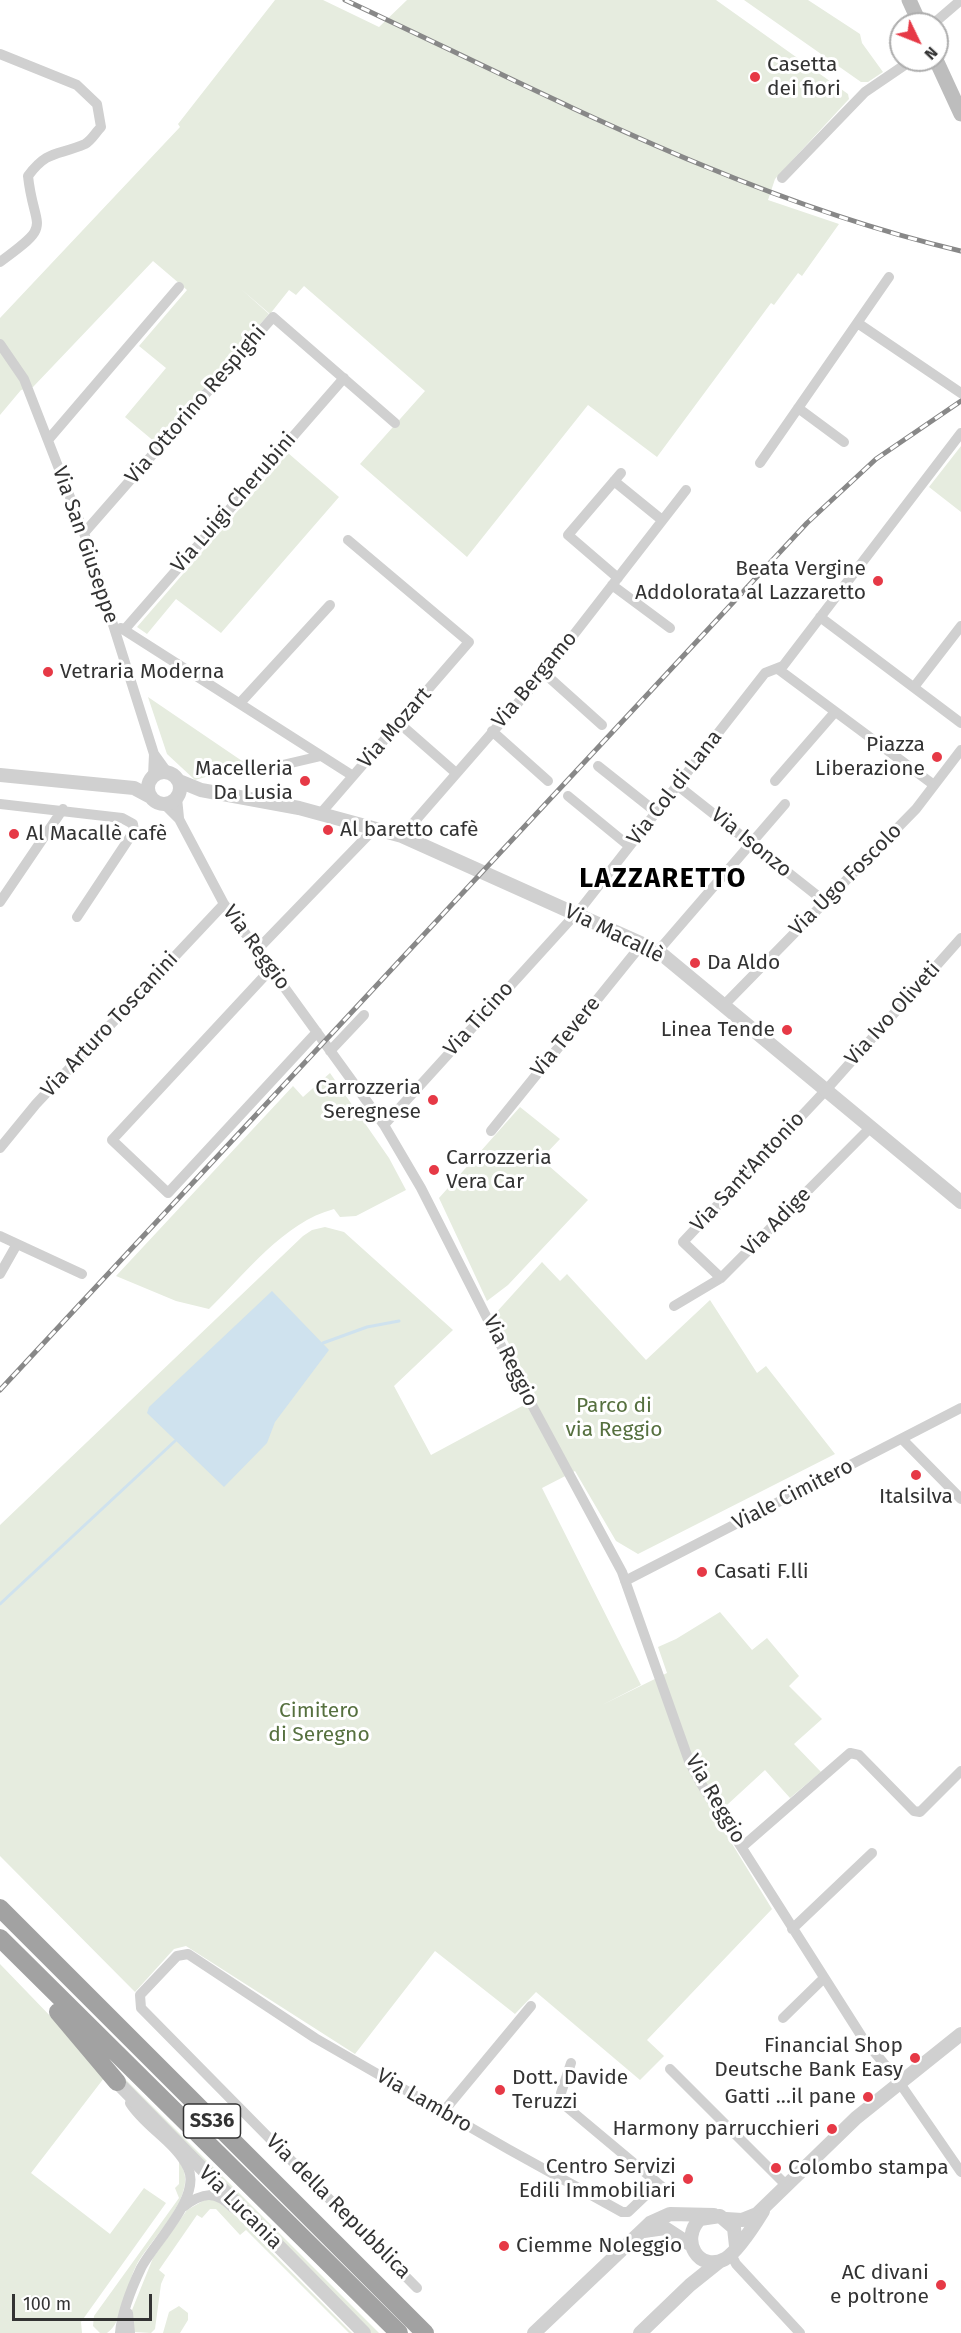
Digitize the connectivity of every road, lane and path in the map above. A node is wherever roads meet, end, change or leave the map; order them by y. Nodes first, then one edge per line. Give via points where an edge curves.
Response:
1 (961, 0) edge
2 (947, 12) edge
3 (0, 54) edge
4 (895, 72) edge
5 (942, 72) edge
6 (961, 114) edge
7 (782, 178) dead end
8 (0, 262) edge
9 (889, 277) dead end
10 (179, 287) dead end
11 (859, 324) junction
12 (0, 344) edge
13 (344, 378) junction
14 (961, 393) edge
15 (798, 408) junction
16 (395, 423) dead end
17 (961, 433) edge
18 (48, 440) junction
19 (844, 442) dead end
20 (760, 463) dead end
21 (686, 490) dead end
22 (662, 520) junction
23 (84, 533) junction
24 (348, 540) dead end
25 (615, 582) junction
26 (330, 605) dead end
27 (820, 617) junction
28 (961, 626) edge
29 (120, 628) junction
30 (670, 628) dead end
31 (778, 669) junction
32 (544, 673) junction
33 (914, 687) junction
34 (240, 703) junction
35 (835, 712) junction
36 (399, 723) junction
37 (961, 723) edge
38 (602, 725) dead end
39 (492, 731) junction
40 (961, 750) edge
41 (153, 754) junction
42 (321, 756) junction
43 (598, 766) dead end
44 (261, 770) dead end
45 (168, 772) junction
46 (456, 773) junction
47 (0, 775) edge
48 (353, 776) junction
49 (151, 778) junction
50 (179, 781) junction
51 (548, 781) dead end
52 (775, 782) dead end
53 (677, 784) junction
54 (934, 785) junction
55 (134, 788) junction
56 (201, 790) junction
57 (149, 796) junction
58 (568, 796) dead end
59 (173, 800) junction
60 (0, 804) edge
61 (785, 804) dead end
62 (63, 809) junction
63 (656, 812) junction
64 (321, 813) junction
65 (376, 827) junction
66 (402, 836) junction
67 (751, 843) junction
68 (629, 846) junction
69 (824, 901) junction
70 (0, 902) edge
71 (224, 904) junction
72 (575, 914) junction
73 (77, 917) dead end
74 (961, 938) edge
75 (642, 944) junction
76 (257, 950) junction
77 (658, 951) junction
78 (271, 969) junction
79 (724, 1004) junction
80 (364, 1015) dead end
81 (317, 1032) junction
82 (330, 1051) junction
83 (825, 1090) junction
84 (384, 1125) junction
85 (871, 1127) junction
86 (491, 1131) dead end
87 (0, 1148) edge
88 (961, 1202) edge
89 (0, 1236) edge
90 (17, 1244) junction
91 (0, 1274) edge
92 (82, 1274) dead end
93 (721, 1278) junction
94 (674, 1306) dead end
95 (961, 1408) edge
96 (902, 1439) junction
97 (961, 1499) edge
98 (625, 1581) junction
99 (961, 1771) edge
100 (742, 1847) junction
101 (872, 1853) dead end
102 (0, 1908) edge
103 (792, 1929) junction
104 (0, 1938) edge
105 (0, 1953) edge
106 (188, 1954) joint
107 (824, 1978) junction
108 (531, 2006) dead end
109 (783, 2018) dead end
110 (961, 2034) edge
111 (571, 2063) dead end
112 (670, 2069) dead end
113 (117, 2082) junction
114 (899, 2082) junction
115 (443, 2112) junction
116 (961, 2172) edge
117 (788, 2186) junction
118 (182, 2207) junction
119 (766, 2207) junction
120 (720, 2217) junction
121 (639, 2233) junction
122 (694, 2250) junction
123 (730, 2257) junction
124 (307, 2276) junction
125 (690, 2285) junction
126 (417, 2288) dead end
127 (130, 2295) junction
128 (391, 2300) junction
129 (647, 2331) edge
130 (120, 2333) edge
131 (130, 2333) edge
132 (357, 2333) edge
133 (364, 2333) edge
134 (399, 2333) edge
135 (425, 2333) edge
136 (441, 2333) edge
137 (534, 2333) edge
138 (800, 2333) edge

1 - 2 street
3 - 8 street via 76,85 97,104 101,127 87,144 56,152 38,163 28,176 38,227 33,236
4 - 7 street via 866,92
5 - 6 main road
9 - 11 street
10 - 18 street
11 - 14 street
11 - 15 street
12 - 18 street, Via San Giuseppe via 24,379
13 - 16 street, Via Ottorino Respighi
13 - 23 street, Via Ottorino Respighi via 273,317
13 - 29 street, Via Luigi Cherubini
15 - 19 street
15 - 20 street
17 - 27 street, Via Col di Lana
18 - 23 street, Via San Giuseppe
21 - 22 street, Via Bergamo
22 - 25 street, Via Bergamo
22 - 25 street via 617,477 568,535
23 - 29 street, Via San Giuseppe
24 - 36 street, Via Mozart via 470,642
25 - 30 street
25 - 32 street, Via Bergamo
26 - 34 street
27 - 31 street, Via Col di Lana
27 - 33 street
28 - 33 street
29 - 34 street
29 - 41 street, Via San Giuseppe
31 - 35 street
31 - 53 street, Via Col di Lana via 765,673
32 - 38 street
32 - 39 street, Via Bergamo
33 - 37 street
34 - 42 street
35 - 52 street
35 - 54 street
36 - 46 street
36 - 48 street, Via Mozart
39 - 46 street, Via Bergamo
39 - 51 street
40 - 54 street, Via Ugo Foscolo
41 - 45 street, Via San Giuseppe
41 - 49 street, Via San Giuseppe
42 - 44 street
42 - 48 street
43 - 63 street
45 - 49 street
45 - 50 street
46 - 66 street, Via Bergamo
47 - 55 street
48 - 64 street, Via Mozart
49 - 55 street
49 - 57 street
50 - 56 street, Via Macallè
50 - 59 street
53 - 63 street, Via Col di Lana
53 - 67 street, Via Isonzo
54 - 69 street, Via Ugo Foscolo via 916,809
55 - 57 street
56 - 59 street, Via Macallè
56 - 64 street, Via Macallè
57 - 59 street via 157,803
58 - 68 street
59 - 71 street, Via Reggio
60 - 62 street
61 - 67 street
62 - 70 street
62 - 73 street via 127,819 134,831
63 - 68 street, Via Col di Lana
64 - 65 street, Via Macallè
65 - 66 street, Via Macallè
65 - 76 street
66 - 72 street, Via Macallè
67 - 69 street, Via Isonzo
67 - 77 street
68 - 72 street, Via Col di Lana
69 - 79 street, Via Ugo Foscolo
71 - 76 street, Via Reggio
71 - 87 street, Via Arturo Toscanini via 36,1104
72 - 75 street, Via Macallè
72 - 84 street, Via Ticino
74 - 83 street, Via Ivo Oliveti
75 - 77 street, Via Macallè
75 - 86 street, Via Tevere
76 - 78 street, Via Reggio
77 - 79 street, Via Macallè
78 - 81 street, Via Reggio
78 - 81 street via 112,1140 168,1194
79 - 83 street, Via Macallè
80 - 82 street
81 - 82 street, Via Reggio
82 - 84 street, Via Reggio
83 - 85 street, Via Macallè
83 - 93 street, Via Sant'Antonio via 682,1242
84 - 98 street, Via Reggio via 424,1194
85 - 88 street, Via Macallè
85 - 93 street, Via Adige
89 - 90 street
90 - 91 street
90 - 92 street
93 - 94 street, Via Adige
95 - 96 street, Viale Cimitero
96 - 97 street
96 - 98 street, Viale Cimitero
98 - 100 street, Via Reggio via 689,1761
99 - 100 street via 920,1812 914,1811 859,1755 850,1753
100 - 103 street, Via Reggio
101 - 103 street
102 - 128 highway, SS36
103 - 107 street, Via Reggio
104 - 134 highway, SS36
105 - 113 highway via 69,2023
106 - 115 street, Via Lambro via 315,2038
106 - 126 street, Via della Repubblica via 177,1956 140,1995 141,2008
107 - 109 street
107 - 114 street, Via Reggio via 862,2037
108 - 115 street
110 - 114 street
111 - 115 street, Via Lambro via 561,2093 562,2103 667,2191 652,2191 628,2212 622,2212
112 - 117 street
113 - 118 street via 134,2108 188,2168 190,2185
113 - 124 street, Via Lucania
114 - 116 street, Via Reggio
114 - 117 street via 825,2147
117 - 119 street
118 - 124 street via 200,2195 216,2194 285,2261
118 - 127 street via 149,2255
119 - 120 street via 749,2218
119 - 123 street
120 - 121 street via 670,2214
120 - 122 street via 700,2219 695,2224 690,2238
120 - 123 street via 734,2228
121 - 122 street via 665,2228
121 - 137 street
122 - 123 street via 707,2261
122 - 125 street
123 - 125 street
123 - 138 street
124 - 132 street
124 - 133 street, Via Lucania
125 - 129 street
127 - 130 street
127 - 131 street
128 - 135 highway, SS36
128 - 136 highway

